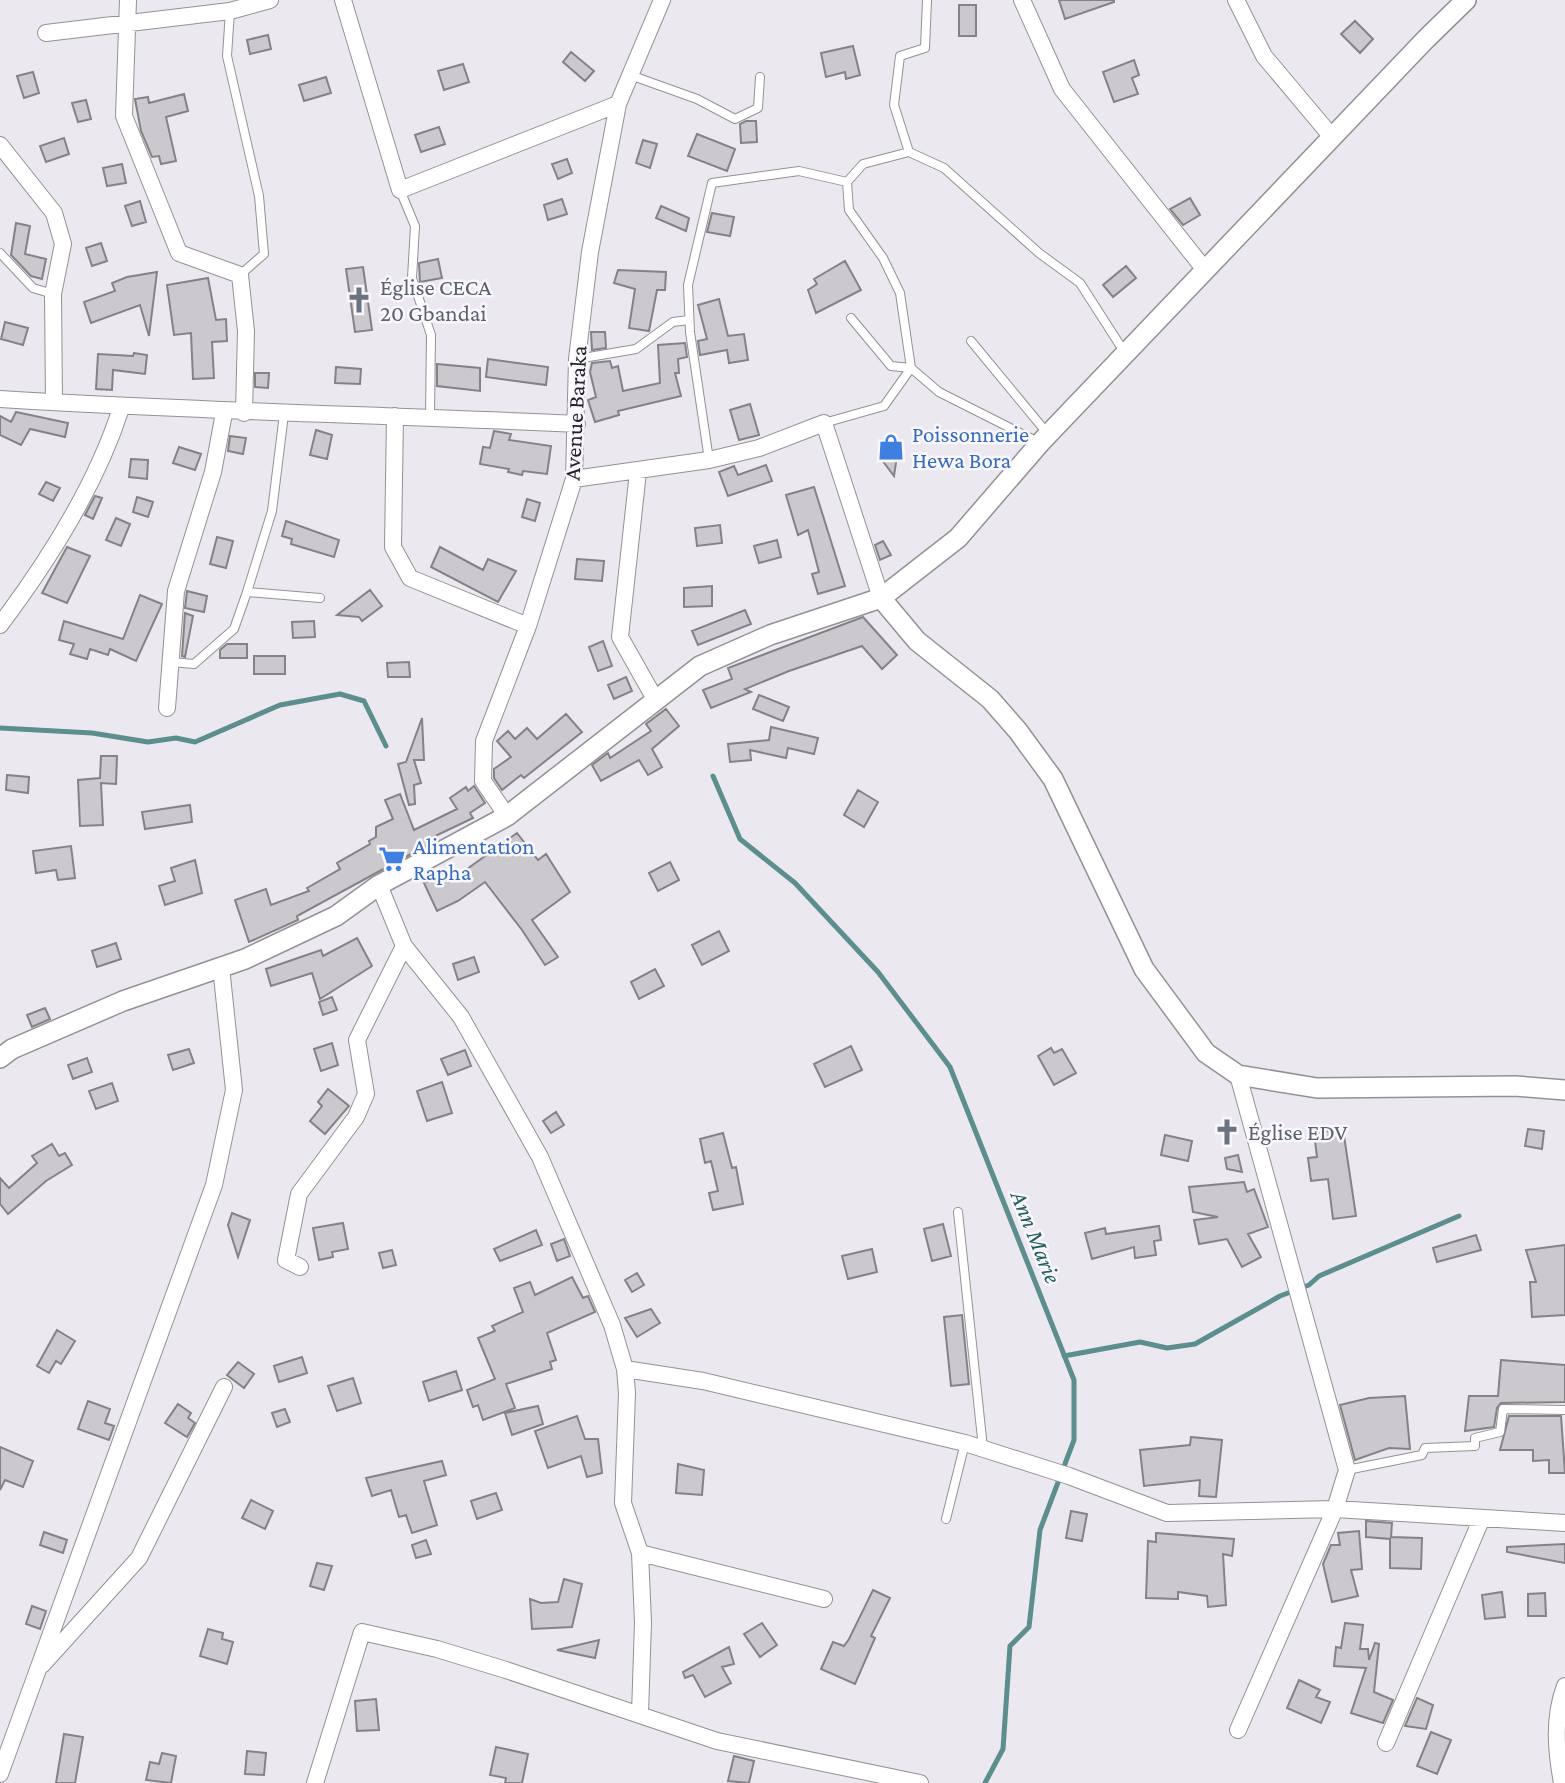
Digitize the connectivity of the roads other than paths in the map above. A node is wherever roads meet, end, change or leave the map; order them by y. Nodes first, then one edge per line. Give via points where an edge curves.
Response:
1 (116, 0) edge
2 (128, 0) edge
3 (270, 0) edge
4 (344, 0) edge
5 (662, 0) edge
6 (927, 0) edge
7 (1022, 0) edge
8 (1236, 0) edge
9 (1466, 0) edge
10 (230, 11) junction
11 (125, 22) junction
12 (46, 33) dead end
13 (630, 75) junction
14 (760, 77) dead end
15 (618, 104) junction
16 (1332, 137) junction
17 (0, 145) edge
18 (909, 152) junction
19 (847, 182) junction
20 (400, 190) junction
21 (0, 253) edge
22 (1205, 270) junction
23 (240, 275) junction
24 (53, 294) junction
25 (851, 318) dead end
26 (689, 320) junction
27 (971, 341) dead end
28 (1125, 354) junction
29 (577, 359) junction
30 (911, 368) junction
31 (0, 399) edge
32 (54, 402) junction
33 (121, 408) junction
34 (224, 412) junction
35 (244, 413) junction
36 (284, 414) junction
37 (395, 416) junction
38 (430, 417) junction
39 (824, 423) junction
40 (578, 424) junction
41 (1044, 439) junction
42 (709, 460) junction
43 (638, 472) junction
44 (574, 480) junction
45 (247, 592) junction
46 (320, 598) dead end
47 (881, 598) junction
48 (0, 625) edge
49 (528, 626) junction
50 (170, 662) junction
51 (655, 699) junction
52 (167, 708) dead end
53 (507, 816) junction
54 (379, 885) junction
55 (404, 946) junction
56 (221, 967) junction
57 (0, 1058) edge
58 (1238, 1075) junction
59 (1565, 1090) edge
60 (958, 1212) dead end
61 (300, 1267) dead end
62 (625, 1369) junction
63 (224, 1387) dead end
64 (1565, 1410) edge
65 (965, 1443) junction
66 (983, 1451) junction
67 (1347, 1470) junction
68 (1335, 1509) junction
69 (946, 1519) dead end
70 (1481, 1520) junction
71 (1565, 1523) edge
72 (640, 1553) junction
73 (824, 1599) dead end
74 (36, 1672) junction
75 (1565, 1686) edge
76 (639, 1714) junction
77 (1238, 1730) dead end
78 (1386, 1743) dead end
79 (1562, 1763) edge
80 (0, 1774) edge
81 (315, 1783) edge
82 (920, 1783) edge
83 (1562, 1783) edge

1 - 11 street
2 - 11 street
3 - 10 street
4 - 20 street
5 - 13 street, Avenue Baraka
6 - 18 lane via 925,48 900,56 894,105
7 - 22 street via 1062,89
8 - 16 street via 1264,55
9 - 16 street
10 - 11 street
10 - 23 lane via 227,56 259,196 264,254
11 - 12 street
11 - 23 street via 124,116 179,254
13 - 14 lane via 697,99 735,119 758,108
13 - 15 street, Avenue Baraka
15 - 20 street
15 - 29 street, Avenue Baraka via 590,252
16 - 22 street
17 - 24 street via 54,213 63,244
18 - 19 lane via 863,164
18 - 28 lane via 944,168 1039,253 1080,283
19 - 26 lane via 799,171 712,183 688,285
19 - 30 lane via 849,210 883,258 900,293
20 - 38 lane via 415,226 412,278 431,335
21 - 24 lane via 33,288
22 - 28 street
23 - 35 street via 246,331
24 - 32 street
25 - 30 lane via 891,366
26 - 29 lane via 673,322 636,349
26 - 42 lane
27 - 41 lane
28 - 41 street
29 - 40 street, Avenue Baraka
30 - 39 lane via 884,406
30 - 41 lane via 939,392
31 - 32 street
32 - 33 street
33 - 34 street
33 - 48 street via 107,451 32,583
34 - 35 street
34 - 50 street via 213,472 176,591
35 - 36 street
36 - 37 street
36 - 45 lane via 272,511
37 - 38 street
37 - 49 street via 393,547 410,578
38 - 40 street
39 - 42 street via 759,448
39 - 47 street
40 - 44 street, Avenue Baraka
41 - 47 street via 958,538
42 - 43 street
43 - 44 street
43 - 51 street via 620,637
44 - 49 street, Avenue Baraka
45 - 46 lane
45 - 50 lane via 234,629 194,664
47 - 51 street via 770,635 700,666
47 - 58 street via 917,641 990,699 1018,731 1053,779 1144,970 1206,1053
49 - 53 street, Avenue Baraka via 484,741 483,781
50 - 52 street
51 - 53 street
53 - 54 street
54 - 55 street
54 - 56 street via 336,916
55 - 61 street via 357,1040 366,1094 356,1117 299,1194 286,1260
55 - 62 street via 461,1017 540,1157 612,1325
56 - 57 street via 123,1001
56 - 74 street via 234,1090 214,1185
58 - 59 street via 1317,1088 1515,1086
58 - 67 street
60 - 66 lane
62 - 65 street via 703,1381
62 - 72 street via 623,1503
63 - 74 street via 139,1559
64 - 67 lane via 1503,1409 1500,1432 1475,1438 1475,1446 1425,1448 1422,1455
65 - 66 street
65 - 69 lane
66 - 68 street via 1069,1476 1167,1513
67 - 68 street
68 - 70 street
68 - 77 street
70 - 71 street
70 - 78 street
72 - 73 street
72 - 76 street
74 - 80 street
75 - 79 street via 1556,1737
76 - 81 street via 437,1649 362,1632
76 - 82 street via 717,1741
79 - 83 street

